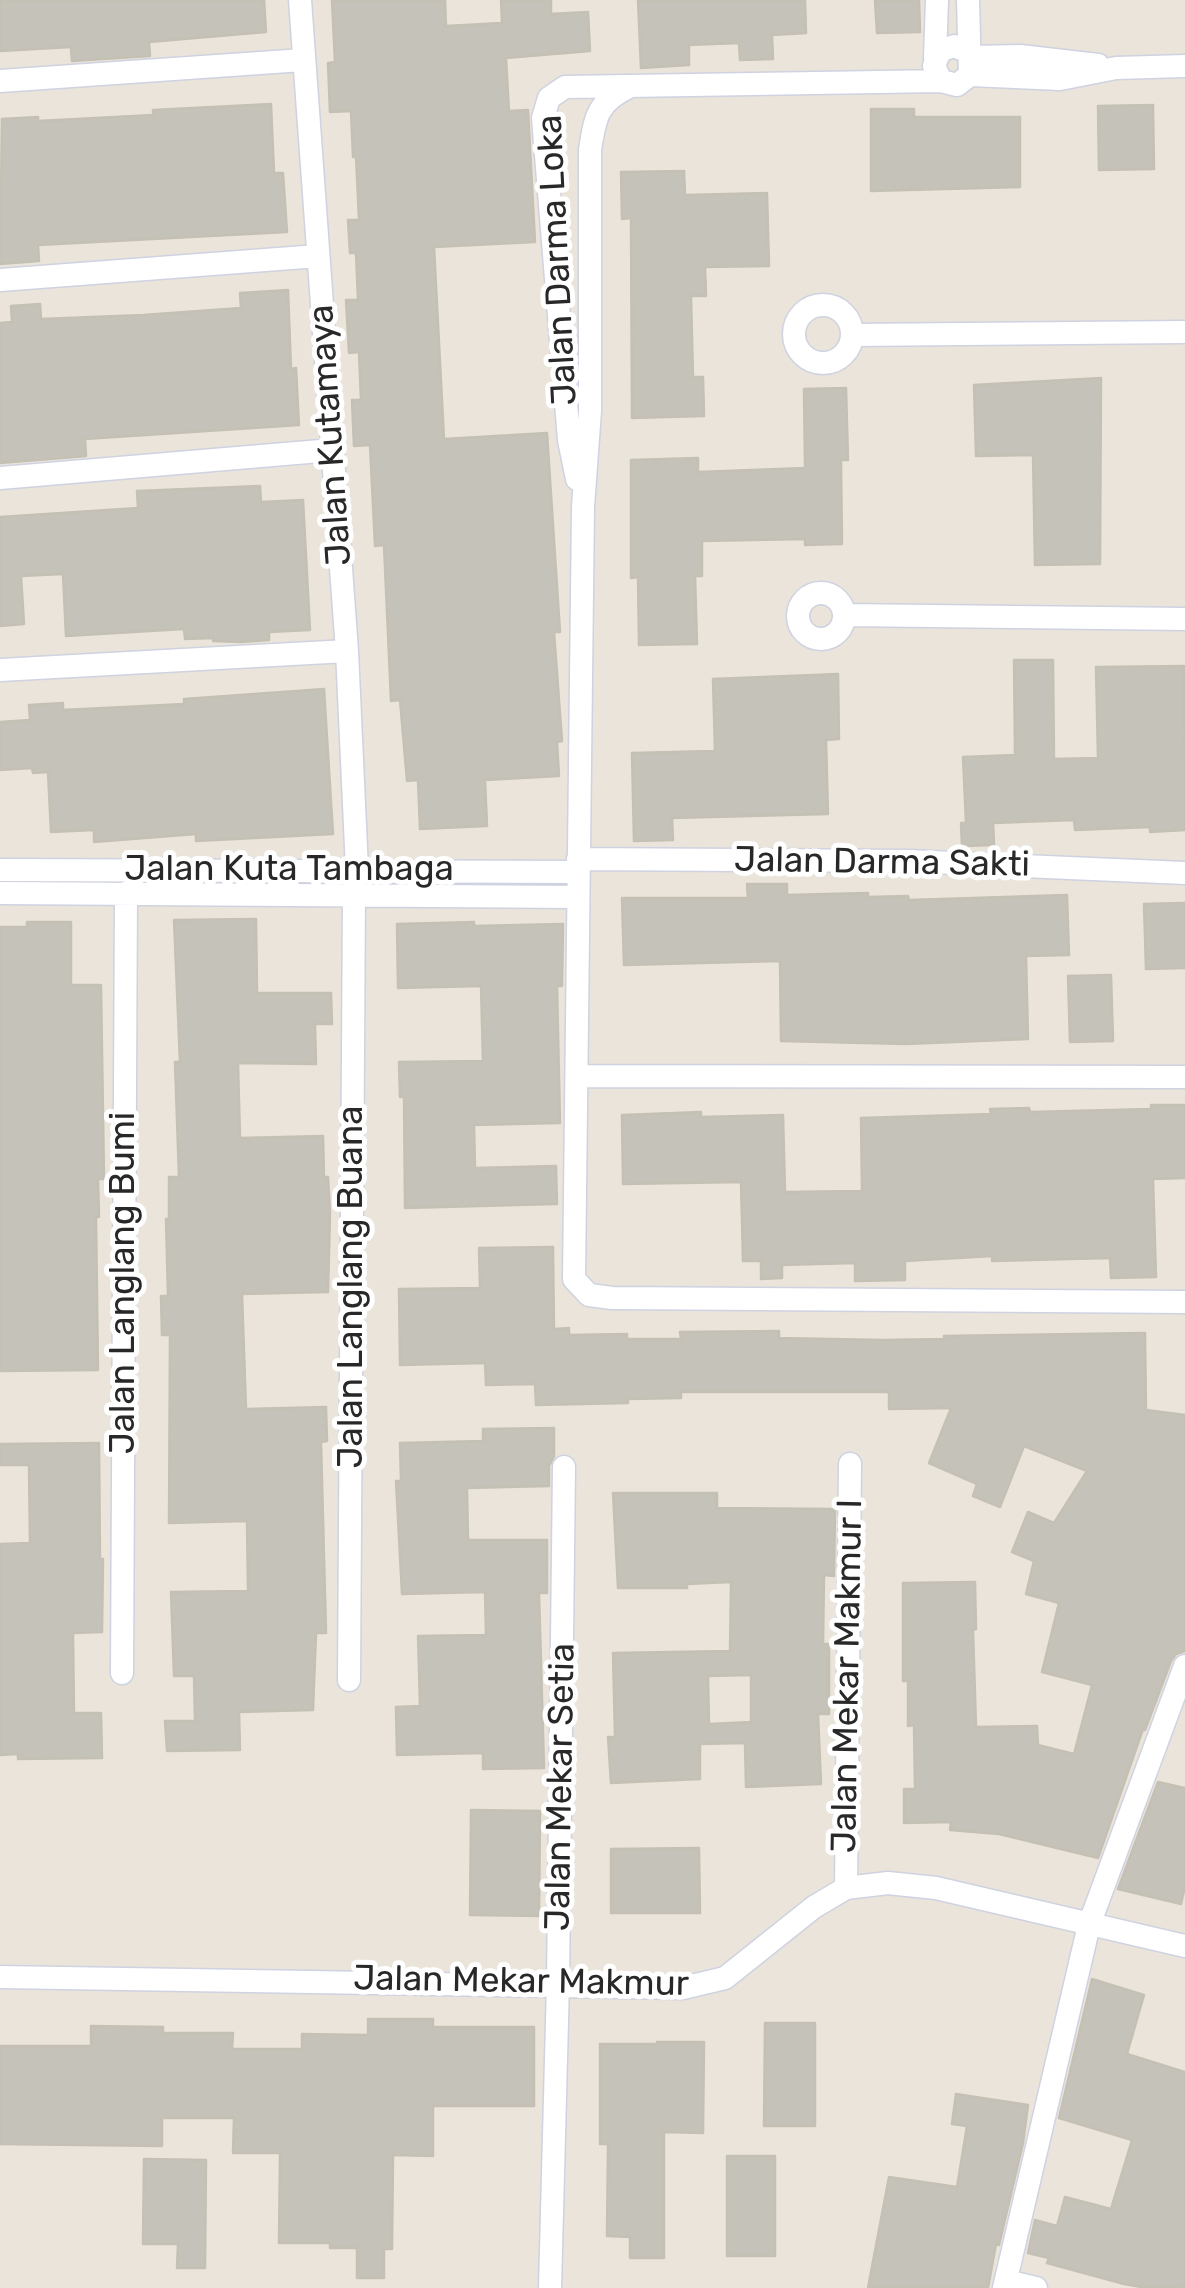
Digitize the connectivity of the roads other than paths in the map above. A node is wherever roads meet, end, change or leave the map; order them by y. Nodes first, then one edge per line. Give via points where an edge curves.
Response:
1 (300, 0) edge
2 (936, 0) edge
3 (968, 0) edge
4 (935, 58) junction
5 (304, 60) junction
6 (970, 61) junction
7 (1185, 66) edge
8 (0, 81) edge
9 (941, 81) junction
10 (632, 86) junction
11 (318, 256) junction
12 (0, 280) edge
13 (1185, 332) edge
14 (853, 335) dead end
15 (332, 450) junction
16 (0, 478) edge
17 (583, 507) junction
18 (845, 615) dead end
19 (1185, 619) edge
20 (346, 650) junction
21 (0, 670) edge
22 (578, 865) junction
23 (0, 870) edge
24 (357, 870) junction
25 (1185, 874) edge
26 (0, 893) edge
27 (126, 893) junction
28 (354, 894) junction
29 (578, 897) junction
30 (577, 1076) junction
31 (1185, 1076) edge
32 (1185, 1302) edge
33 (850, 1464) dead end
34 (564, 1466) dead end
35 (1185, 1666) edge
36 (122, 1673) dead end
37 (349, 1680) dead end
38 (846, 1888) junction
39 (1090, 1926) junction
40 (1185, 1946) edge
41 (0, 1976) edge
42 (558, 1983) junction
43 (1005, 2284) edge
44 (550, 2288) edge
45 (1036, 2288) edge

1 - 5 street, Jalan Kutamaya
2 - 4 street
3 - 6 street
4 - 6 street via 954,46
4 - 9 street
5 - 8 street
5 - 11 street, Jalan Kutamaya
6 - 7 street via 1060,78
6 - 9 street via 957,84
9 - 10 street, Jalan Darma Loka
10 - 17 street, Jalan Darma Loka via 613,94 594,118 590,150 590,411
10 - 17 street, Jalan Darma Loka via 565,87 550,98 543,118 569,440
11 - 12 street
11 - 15 street, Jalan Kutamaya
13 - 14 street
15 - 16 street
15 - 20 street, Jalan Kutamaya
17 - 22 street, Jalan Darma Loka
18 - 19 street
20 - 21 street
20 - 24 street, Jalan Kutamaya
22 - 24 street, Jalan Kuta Tambaga
22 - 25 street, Jalan Darma Sakti via 908,861
22 - 29 street, Jalan Darma Loka
23 - 24 street, Jalan Kuta Tambaga
24 - 28 street, Jalan Langlang Buana
26 - 27 street, Jalan Kuta Tambaga
27 - 28 street, Jalan Kuta Tambaga
27 - 36 street, Jalan Langlang Bumi
28 - 29 street, Jalan Kuta Tambaga
28 - 37 street, Jalan Langlang Buana
29 - 30 street, Jalan Darma Loka
30 - 31 street
30 - 32 street, Jalan Darma Loka via 574,1279 589,1295
33 - 38 street, Jalan Mekar Makmur I
34 - 42 street, Jalan Mekar Setia
35 - 39 street
38 - 39 street, Jalan Mekar Makmur via 936,1888
38 - 42 street, Jalan Mekar Makmur via 725,1978 683,1988
39 - 40 street, Jalan Mekar Makmur
39 - 43 street
41 - 42 street, Jalan Mekar Makmur
42 - 44 street, Jalan Mekar Setia
43 - 45 street

